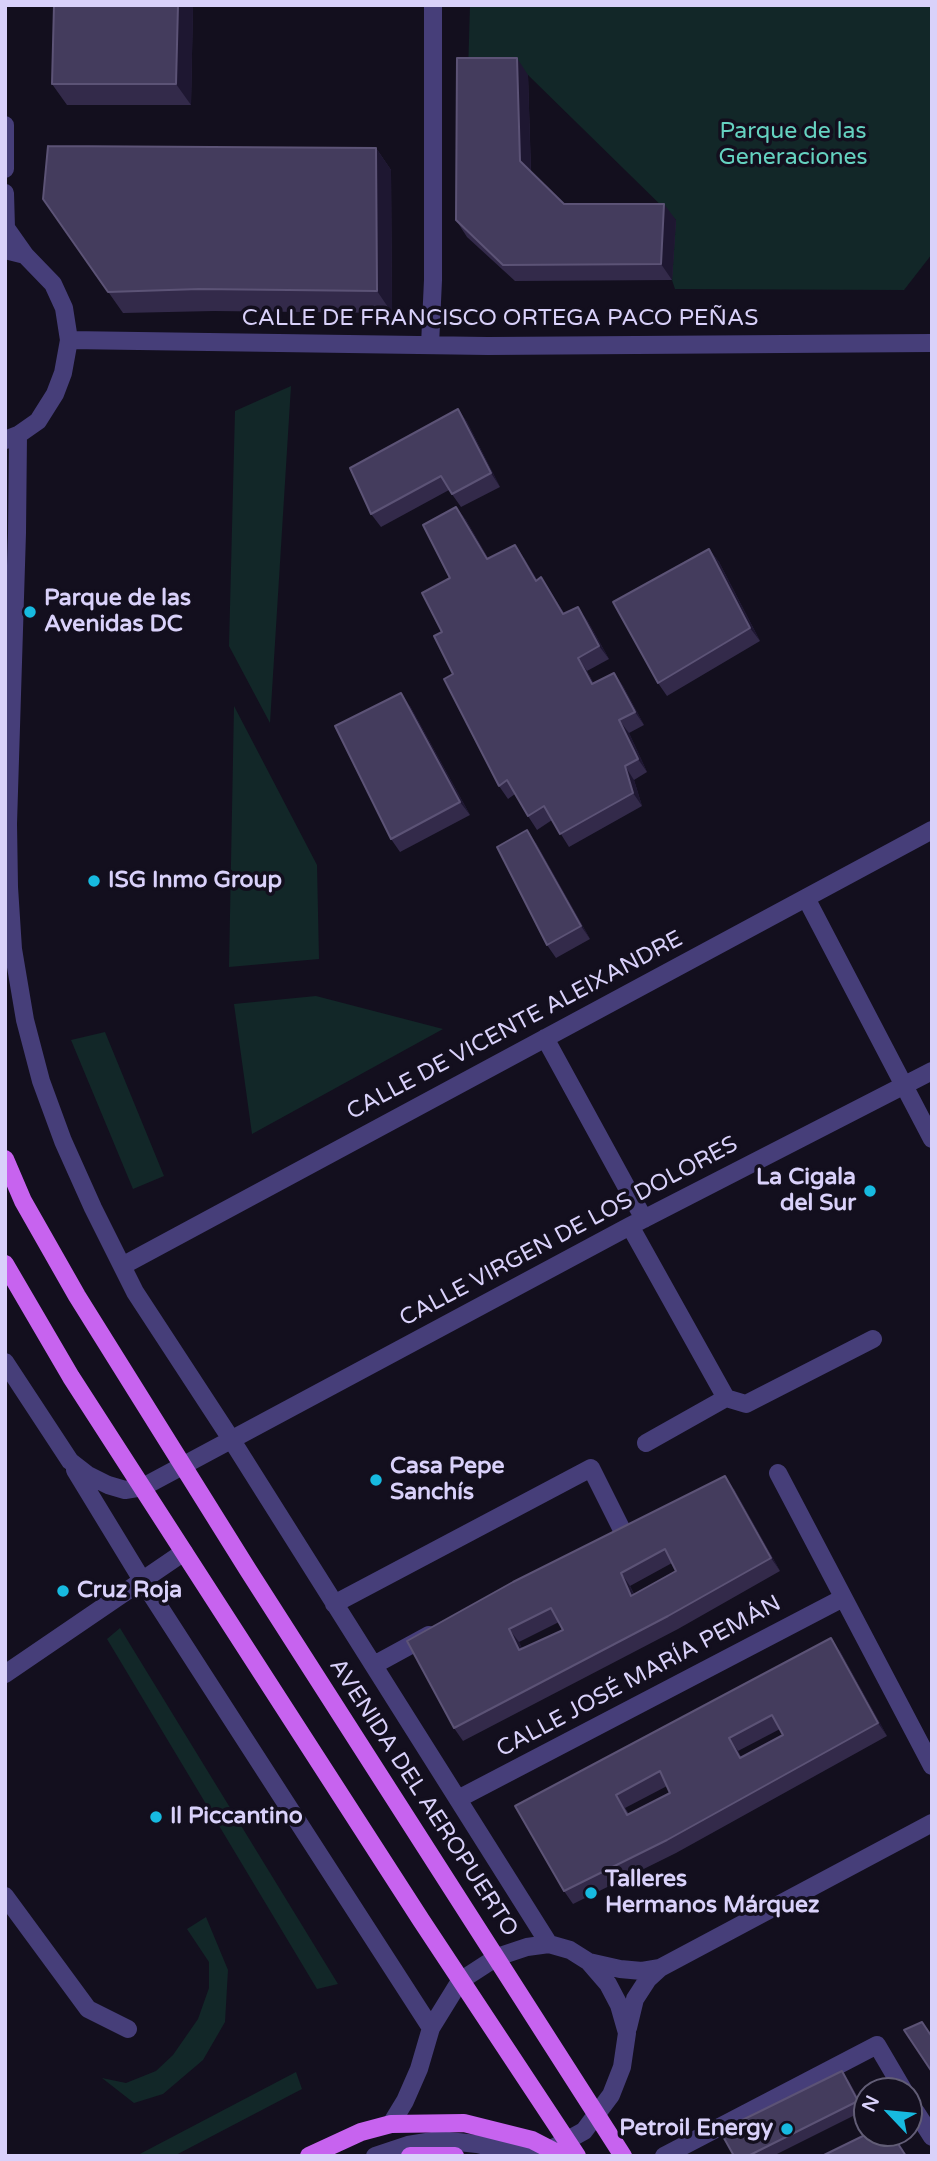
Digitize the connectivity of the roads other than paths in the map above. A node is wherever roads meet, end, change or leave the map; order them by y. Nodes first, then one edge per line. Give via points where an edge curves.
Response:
1 (433, 5) edge
2 (5, 125) edge
3 (5, 170) edge
4 (5, 193) edge
5 (5, 250) edge
6 (25, 256) junction
7 (68, 340) junction
8 (932, 343) edge
9 (430, 345) junction
10 (12, 438) edge
11 (932, 830) edge
12 (806, 898) junction
13 (545, 1038) junction
14 (932, 1071) edge
15 (903, 1086) junction
16 (932, 1139) edge
17 (5, 1159) edge
18 (637, 1222) junction
19 (5, 1264) edge
20 (122, 1266) junction
21 (873, 1339) dead end
22 (5, 1362) edge
23 (726, 1398) junction
24 (231, 1439) junction
25 (646, 1443) dead end
26 (70, 1461) junction
27 (183, 1465) junction
28 (778, 1473) dead end
29 (143, 1487) junction
30 (623, 1533) edge
31 (184, 1552) junction
32 (142, 1580) junction
33 (843, 1598) junction
34 (334, 1604) junction
35 (439, 1630) edge
36 (373, 1665) junction
37 (5, 1674) edge
38 (932, 1766) edge
39 (458, 1799) junction
40 (932, 1824) edge
41 (5, 1896) edge
42 (549, 1944) junction
43 (498, 1957) junction
44 (589, 1962) junction
45 (660, 1968) junction
46 (460, 1981) junction
47 (431, 2028) junction
48 (128, 2029) dead end
49 (626, 2033) junction
50 (896, 2077) edge
51 (597, 2115) junction
52 (391, 2124) junction
53 (565, 2151) edge
54 (309, 2156) edge
55 (375, 2156) edge
56 (410, 2156) edge
57 (455, 2156) edge
58 (623, 2156) edge
59 (664, 2156) edge

1 - 9 street
2 - 3 street
4 - 6 street via 6,228
5 - 6 street
6 - 7 street via 53,284 64,309
7 - 9 street, CALLE DE FRANCISCO ORTEGA PACO PEÑAS
7 - 10 street via 55,394 38,421
8 - 9 street, CALLE DE FRANCISCO ORTEGA PACO PEÑAS
10 - 20 street, AVENIDA DEL AEROPUERTO via 17,547 8,824 13,949 41,1081 63,1140
11 - 12 street, CALLE DE VICENTE ALEIXANDRE
12 - 13 street, CALLE DE VICENTE ALEIXANDRE
12 - 15 street
13 - 18 street
13 - 20 street, CALLE DE VICENTE ALEIXANDRE
14 - 15 street, CALLE VIRGEN DE LOS DOLORES
15 - 16 street
15 - 18 street, CALLE VIRGEN DE LOS DOLORES
17 - 27 main road, AVENIDA DEL AEROPUERTO via 23,1201 77,1296
18 - 23 street
18 - 24 street, CALLE VIRGEN DE LOS DOLORES
19 - 29 main road
20 - 24 street, AVENIDA DEL AEROPUERTO via 156,1328
21 - 23 street via 746,1404
22 - 26 street
23 - 25 street
24 - 27 street
24 - 34 street, AVENIDA DEL AEROPUERTO
26 - 29 street via 108,1485 125,1490
26 - 32 street
27 - 29 street
27 - 43 main road, AVENIDA DEL AEROPUERTO
28 - 33 street
29 - 31 main road
30 - 34 street via 591,1468
31 - 32 street
31 - 46 main road
32 - 37 street
32 - 47 street
33 - 38 street
33 - 39 street, CALLE JOSÉ MARÍA PEMÁN
34 - 36 street, AVENIDA DEL AEROPUERTO
35 - 36 street
36 - 39 street, AVENIDA DEL AEROPUERTO
39 - 42 street, AVENIDA DEL AEROPUERTO
40 - 45 street
41 - 48 street via 88,2009
42 - 43 street
42 - 44 street
43 - 46 street
43 - 51 main road, AVENIDA DEL AEROPUERTO
44 - 45 street via 642,1971
44 - 49 street via 620,2006
45 - 49 street via 635,1998
46 - 47 street
46 - 53 main road
47 - 52 street via 419,2069
49 - 51 street via 622,2067
50 - 59 street via 877,2045
51 - 53 street
51 - 58 main road, AVENIDA DEL AEROPUERTO
52 - 53 main road via 464,2123
52 - 54 main road
53 - 55 street via 521,2154 439,2140
56 - 57 main road

